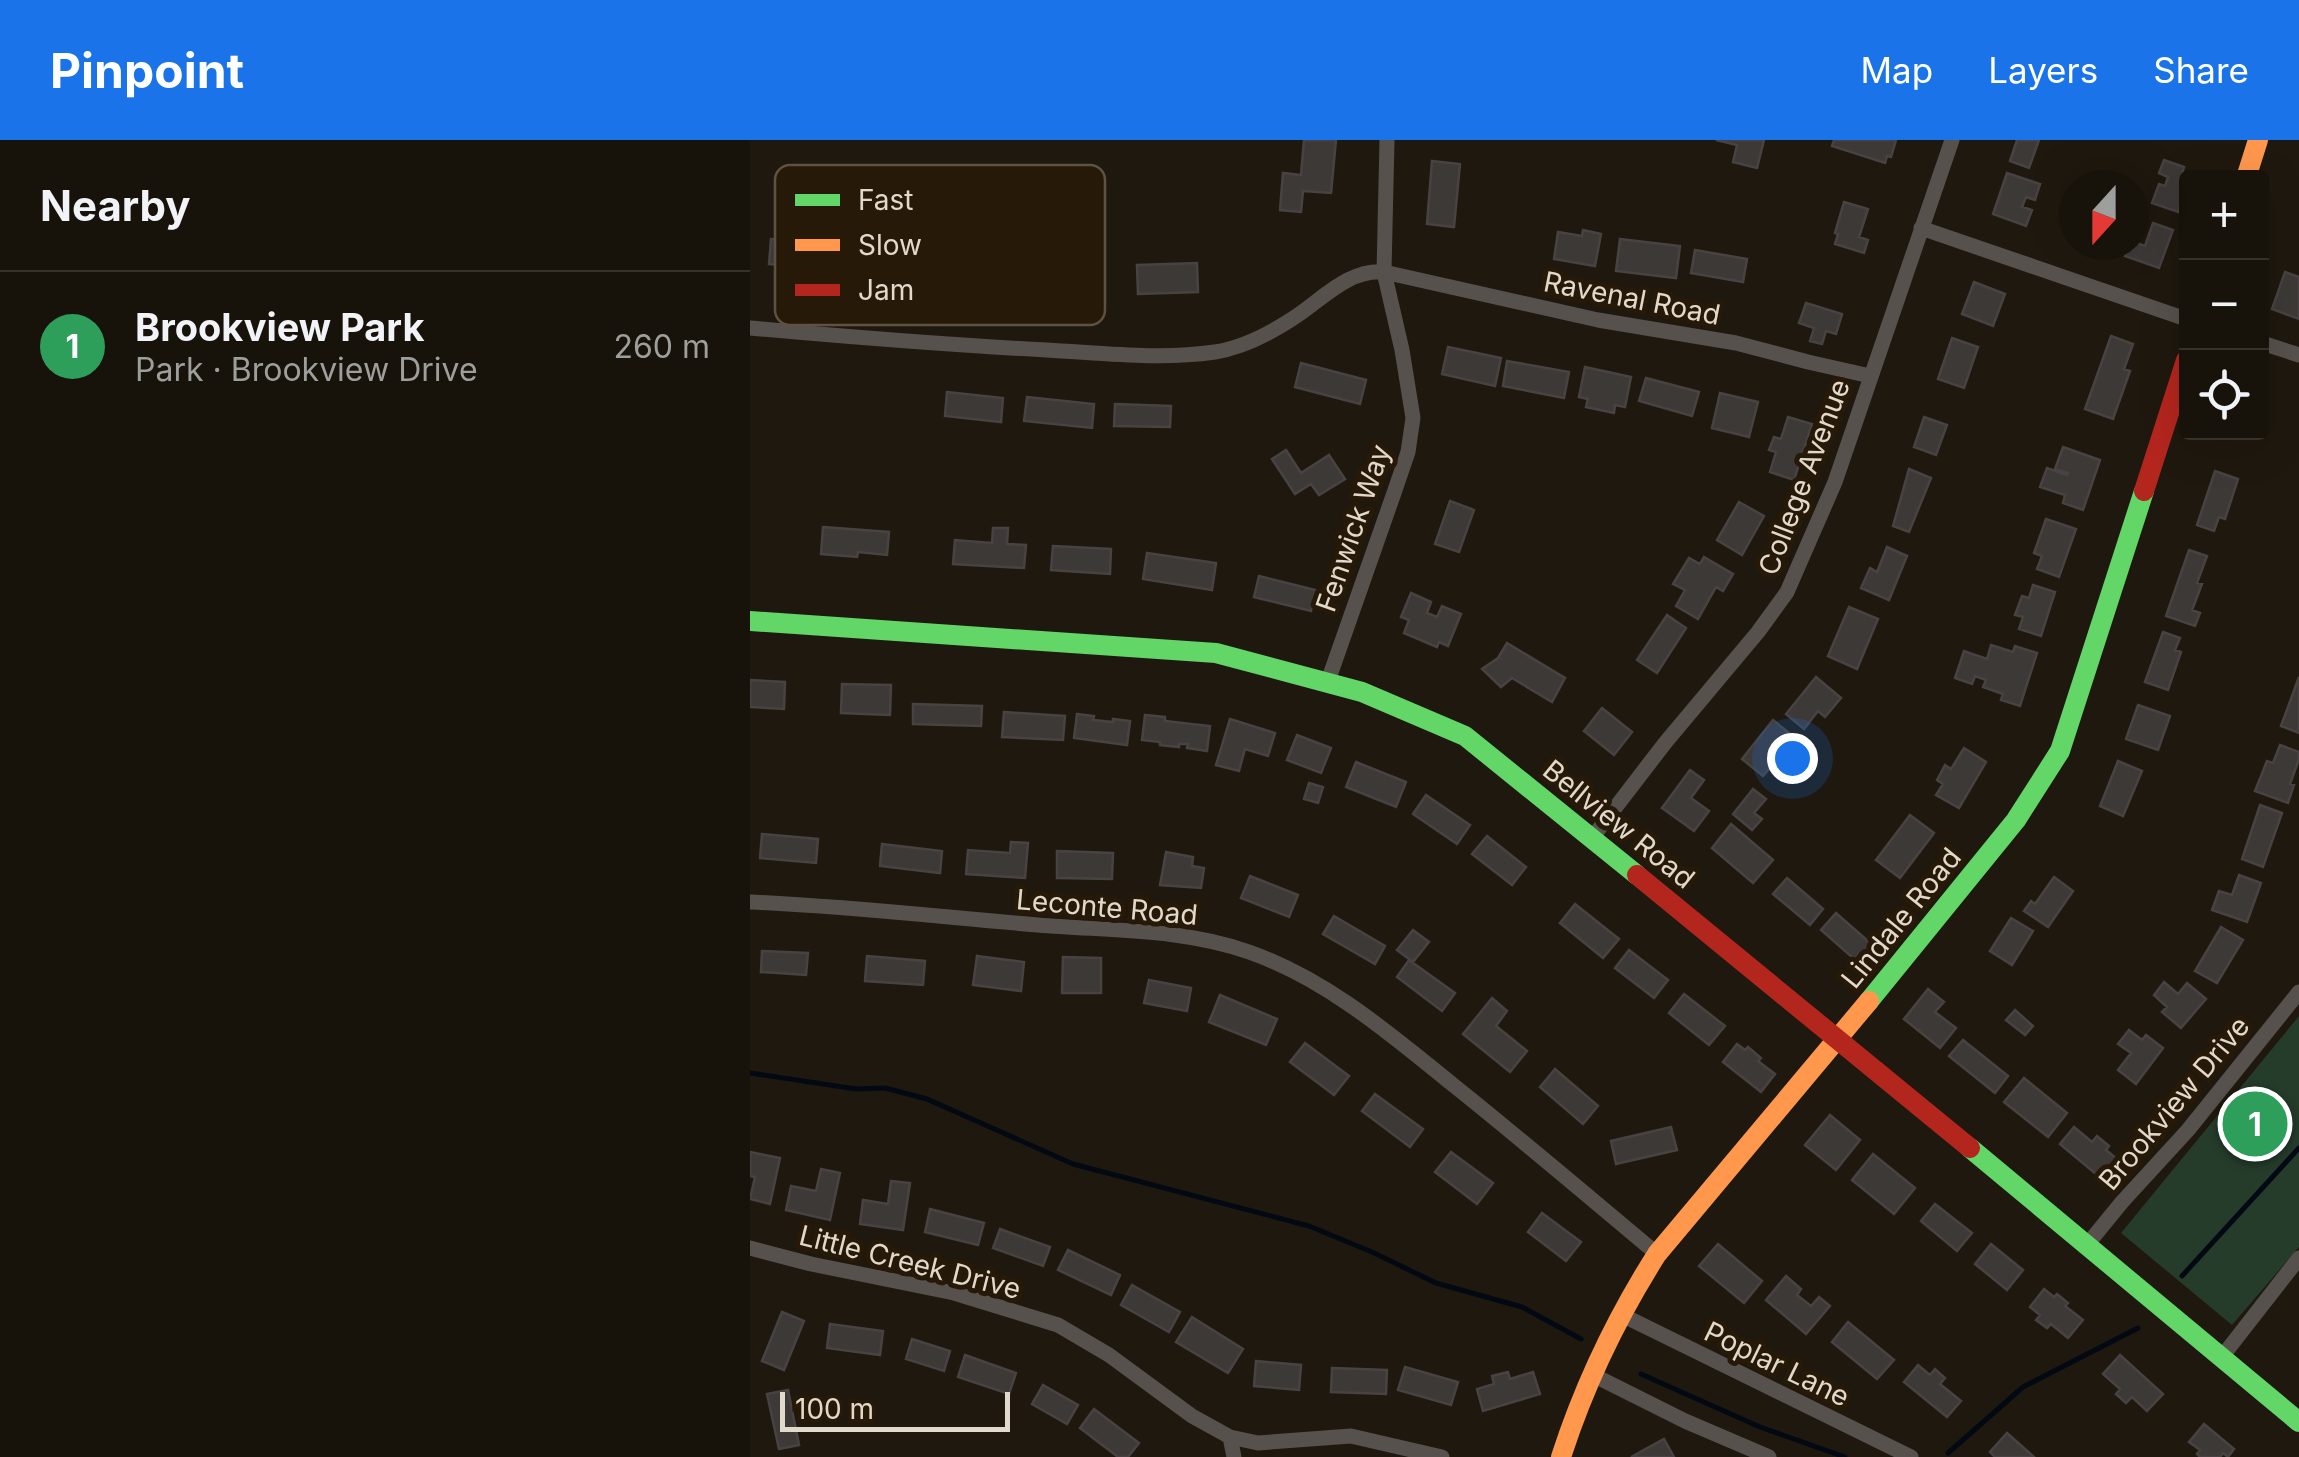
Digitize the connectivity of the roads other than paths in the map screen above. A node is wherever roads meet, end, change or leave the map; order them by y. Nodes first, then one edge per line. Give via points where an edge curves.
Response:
1 (1387, 140) edge
2 (1952, 140) edge
3 (2258, 140) edge
4 (2249, 170) edge
5 (1921, 228) junction
6 (1384, 272) junction
7 (2179, 317) edge
8 (750, 328) edge
9 (2269, 345) edge
10 (2299, 354) edge
11 (1870, 376) junction
12 (2179, 382) edge
13 (750, 620) edge
14 (1328, 681) junction
15 (1592, 838) junction
16 (750, 902) edge
17 (2299, 992) edge
18 (1838, 1039) junction
19 (2086, 1246) junction
20 (750, 1248) edge
21 (1657, 1254) junction
22 (2299, 1258) edge
23 (1622, 1315) junction
24 (2221, 1358) junction
25 (1593, 1375) junction
26 (2299, 1422) edge
27 (1230, 1437) junction
28 (1298, 1440) junction
29 (1234, 1457) edge
30 (1277, 1457) edge
31 (1442, 1457) edge
32 (1561, 1457) edge
33 (1769, 1457) edge
34 (1910, 1457) edge

1 - 6 street, Fenwick Way
2 - 5 street, College Avenue
3 - 4 street
5 - 7 street
5 - 11 street, College Avenue
6 - 8 street via 1344,282 1261,337 1172,357
6 - 11 street, Ravenal Road
6 - 14 street, Fenwick Way via 1413,418 1408,452
9 - 10 street
11 - 15 street, College Avenue via 1836,482 1787,592
12 - 18 street, Lindale Road via 2060,751 2016,820
13 - 14 street, Bellview Road via 1216,654
14 - 15 street, Bellview Road via 1465,736
15 - 18 street, Bellview Road
16 - 21 street, Leconte Road via 1146,932 1249,952 1346,1001
17 - 19 street, Brookview Drive
18 - 19 street, Bellview Road
18 - 21 street, Lindale Road
19 - 24 street, Bellview Road
20 - 27 street, Little Creek Drive via 954,1292 1058,1325
21 - 23 street, Lindale Road
22 - 24 street
23 - 25 street, Lindale Road
23 - 34 street, Poplar Lane
24 - 26 street, Bellview Road
25 - 32 street, Lindale Road
25 - 33 street
27 - 28 street, Little Creek Drive
27 - 29 street
28 - 30 street
28 - 31 street, Little Creek Drive via 1351,1436

